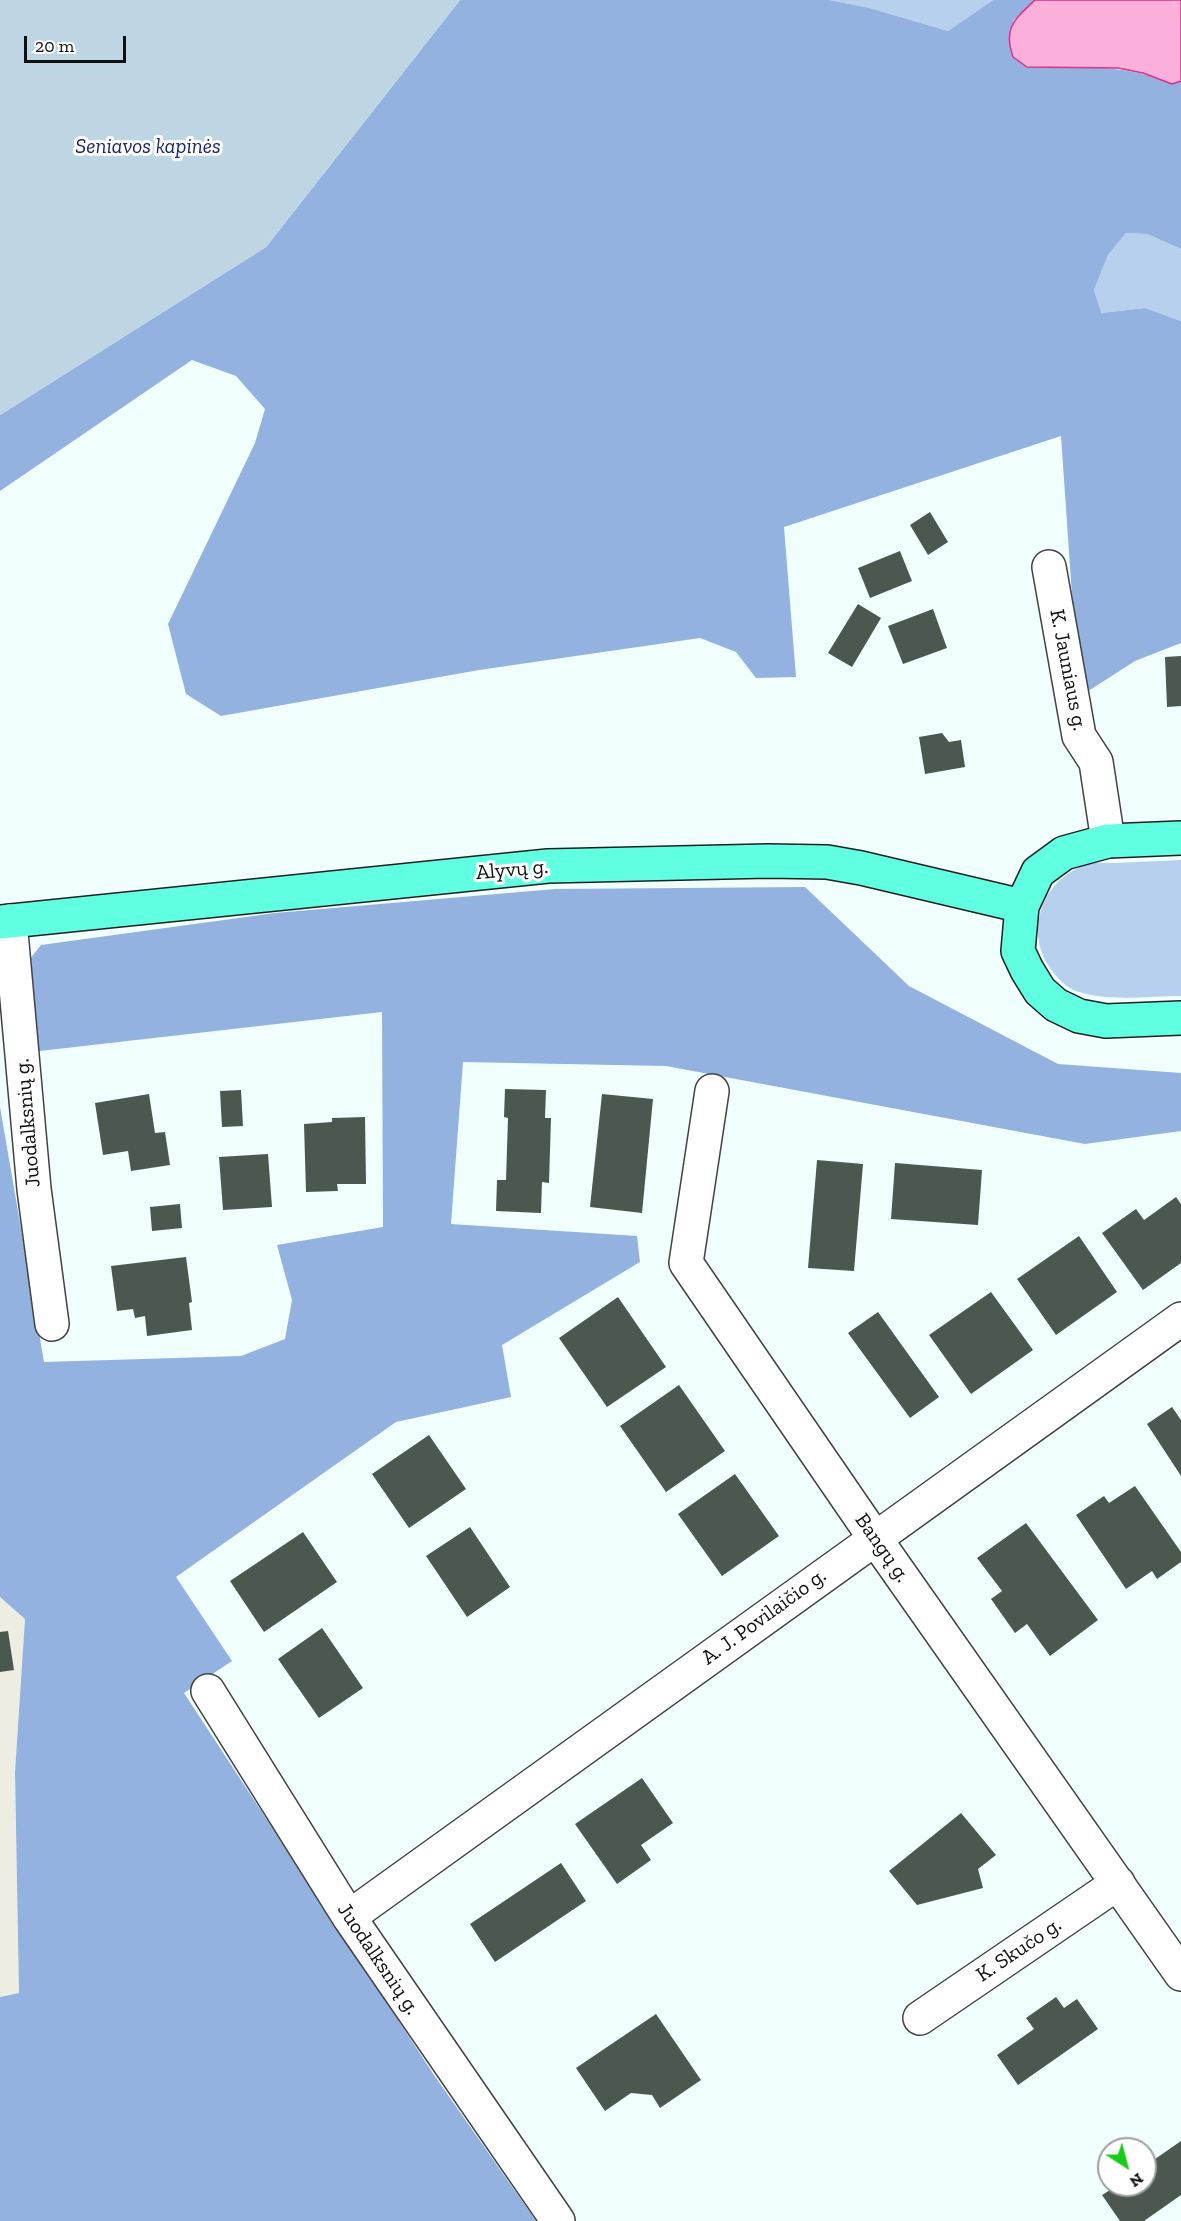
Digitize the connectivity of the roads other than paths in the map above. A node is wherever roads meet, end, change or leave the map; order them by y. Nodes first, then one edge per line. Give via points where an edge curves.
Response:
1 (1049, 567) dead end
2 (1181, 838) edge
3 (1108, 841) junction
4 (1022, 906) junction
5 (5, 922) edge
6 (1181, 1018) edge
7 (712, 1091) dead end
8 (1181, 1318) edge
9 (52, 1324) dead end
10 (874, 1537) junction
11 (208, 1691) dead end
12 (1118, 1883) junction
13 (349, 1917) junction
14 (1181, 1974) edge
15 (920, 2018) dead end
16 (558, 2221) edge

1 - 3 street, K. Jauniaus g. via 1079,736 1096,762
2 - 3 main road
3 - 4 main road via 1064,853 1038,872
4 - 5 main road, Alyvų g. via 861,868 827,862 768,861 548,866
4 - 6 main road via 1018,951 1040,991 1056,1005 1079,1016 1106,1021
5 - 9 street, Juodalksnių g.
7 - 10 street, Bangų g. via 686,1263
8 - 10 street, A. J. Povilaičio g.
10 - 12 street, Bangų g.
10 - 13 street, A. J. Povilaičio g.
11 - 13 street, Juodalksnių g.
12 - 14 street, Bangų g.
12 - 15 street, K. Skučo g.
13 - 16 street, Juodalksnių g.

